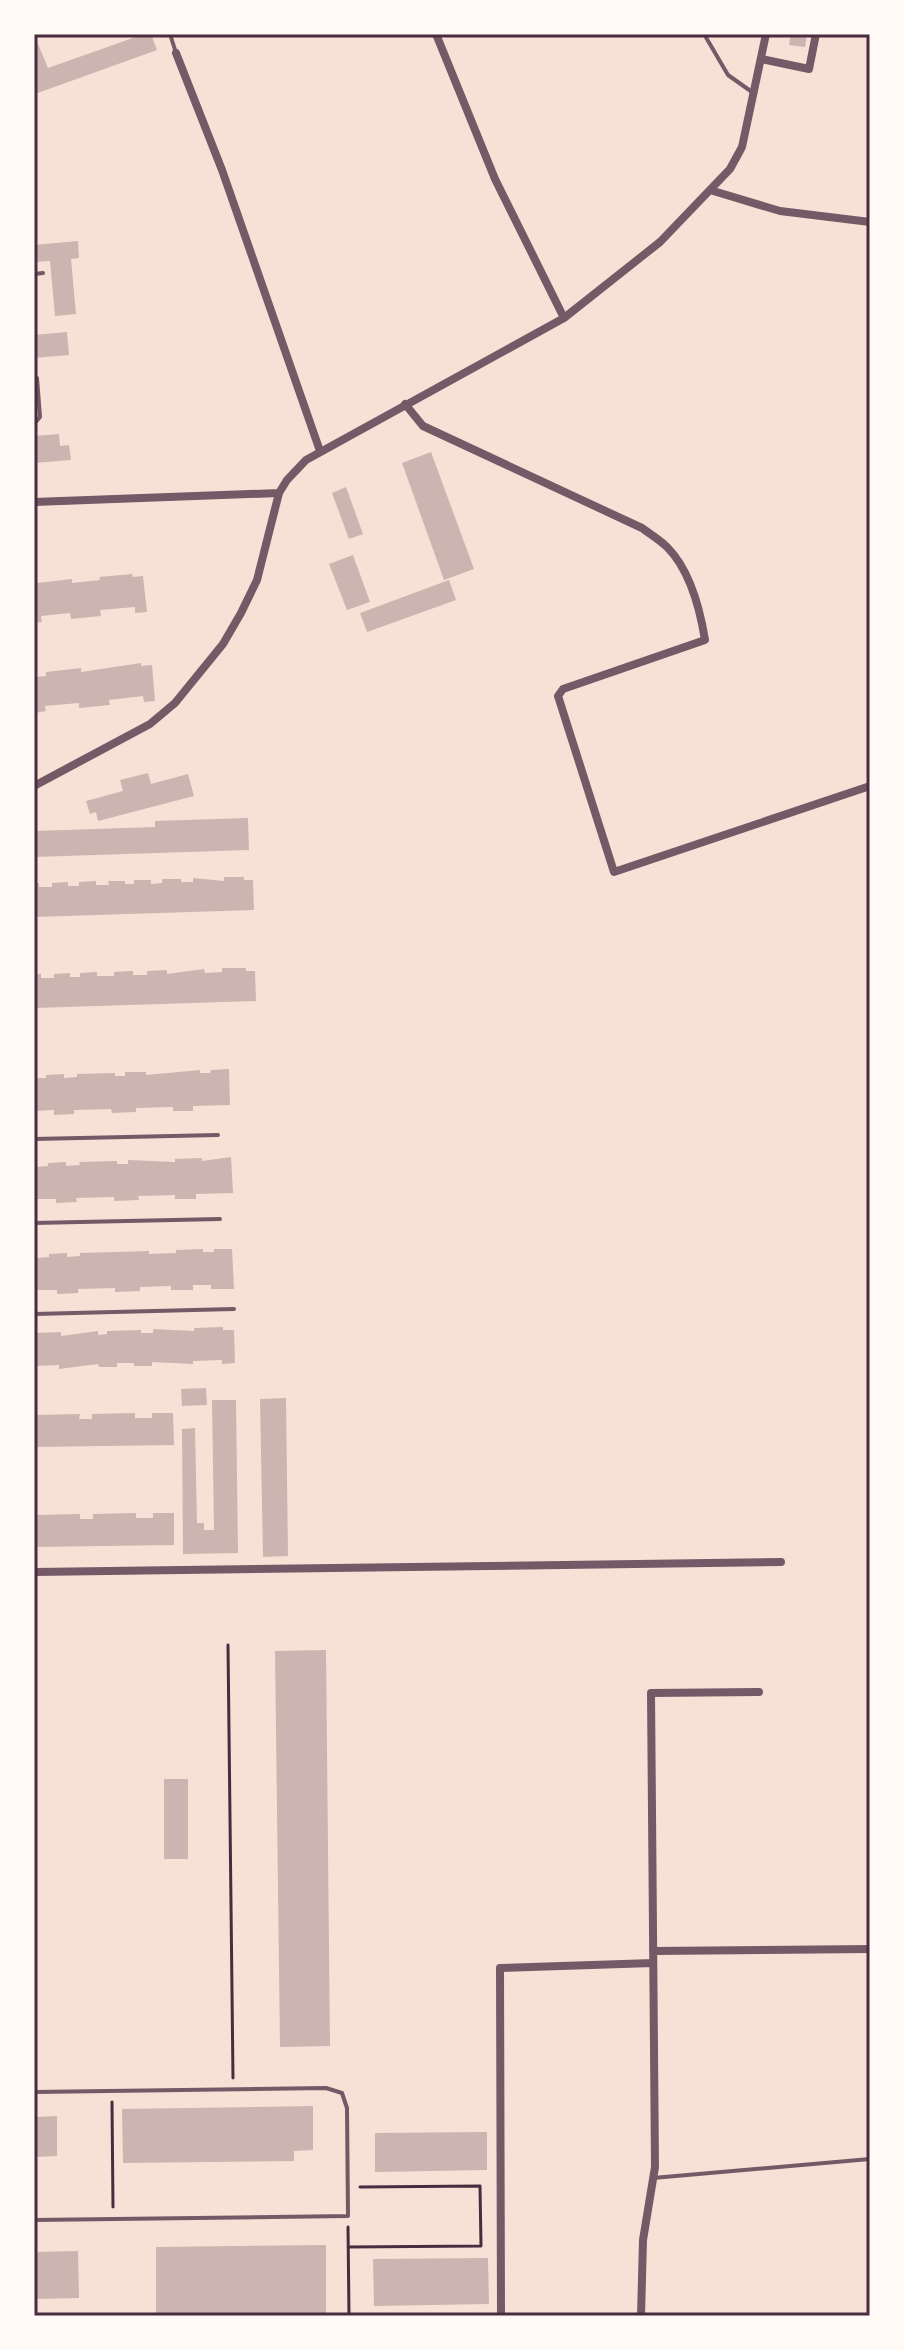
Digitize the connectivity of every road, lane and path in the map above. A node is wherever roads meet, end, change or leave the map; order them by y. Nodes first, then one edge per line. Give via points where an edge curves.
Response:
1 (170, 34) edge
2 (436, 34) edge
3 (704, 34) edge
4 (766, 34) edge
5 (816, 34) edge
6 (176, 53) joint
7 (761, 59) junction
8 (754, 93) junction
9 (710, 190) junction
10 (870, 222) edge
11 (43, 273) dead end
12 (34, 274) edge
13 (564, 318) junction
14 (34, 378) edge
15 (405, 404) junction
16 (34, 424) edge
17 (320, 451) junction
18 (279, 493) junction
19 (34, 502) edge
20 (34, 784) edge
21 (870, 786) edge
22 (218, 1135) dead end
23 (34, 1139) edge
24 (220, 1219) dead end
25 (34, 1223) edge
26 (234, 1309) dead end
27 (34, 1314) edge
28 (781, 1562) dead end
29 (34, 1572) edge
30 (228, 1645) dead end
31 (759, 1692) dead end
32 (870, 1949) edge
33 (653, 1951) junction
34 (653, 1963) junction
35 (233, 2089) junction
36 (112, 2091) junction
37 (34, 2092) edge
38 (870, 2159) edge
39 (653, 2178) junction
40 (347, 2187) junction
41 (348, 2216) junction
42 (114, 2218) junction
43 (34, 2220) edge
44 (348, 2247) junction
45 (349, 2316) edge
46 (501, 2316) edge
47 (641, 2316) edge

1 - 6 lane
2 - 13 street via 495,179
3 - 8 lane via 728,75
4 - 7 street
5 - 7 street via 809,69
6 - 17 street
7 - 8 street
8 - 9 street via 742,147
9 - 10 street via 780,211
9 - 13 street via 660,242
11 - 12 lane
13 - 15 street
14 - 16 lane via 40,417
15 - 17 street
15 - 21 street via 423,426 642,528 683,568 705,640 563,689 558,696 614,872
17 - 18 street
18 - 19 street
18 - 20 street via 257,580 241,613 175,703 150,724
22 - 23 lane
24 - 25 lane
26 - 27 lane
28 - 29 street
30 - 35 path
31 - 33 street via 651,1693
32 - 33 street
33 - 34 street
34 - 39 street
34 - 46 street via 500,1968
35 - 36 lane
35 - 40 lane via 326,2088 342,2093 347,2108
36 - 37 lane
36 - 42 path
38 - 39 lane
39 - 47 street via 643,2240
40 - 41 lane
40 - 44 path via 480,2186 481,2246
41 - 42 lane
41 - 44 path
42 - 43 lane
44 - 45 path

